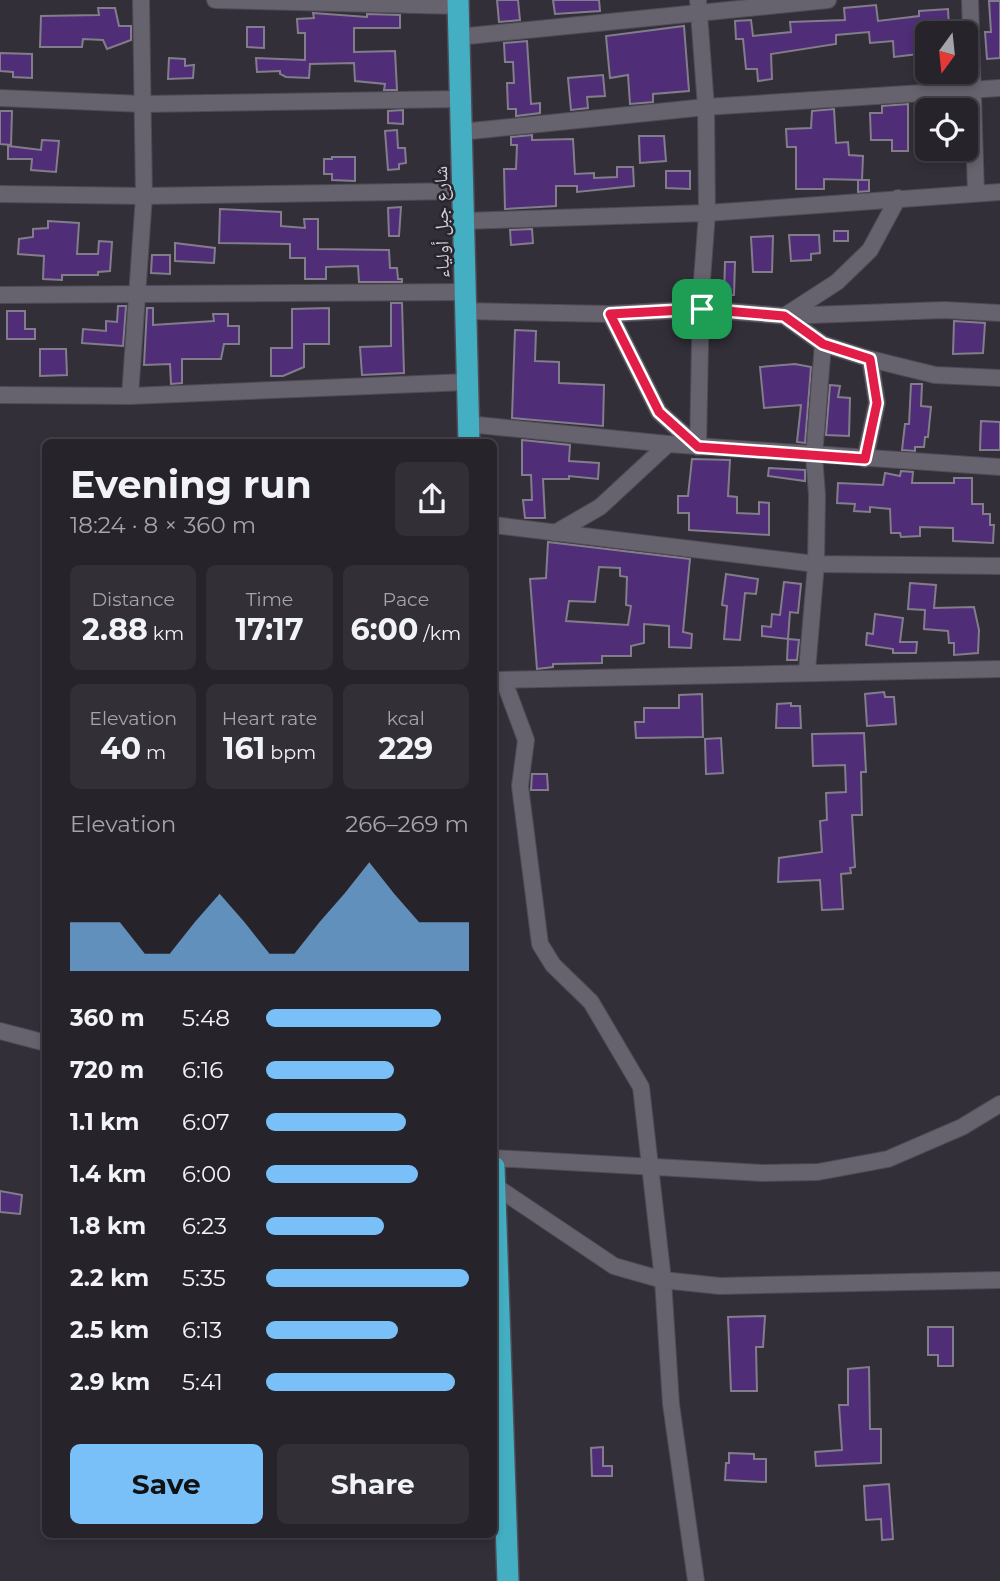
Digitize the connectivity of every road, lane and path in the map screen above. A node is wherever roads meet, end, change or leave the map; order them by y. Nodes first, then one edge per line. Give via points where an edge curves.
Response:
1 (141, 0) edge
2 (215, 0) edge
3 (828, 0) edge
4 (970, 0) edge
5 (458, 3) edge
6 (698, 7) edge
7 (458, 37) junction
8 (972, 88) junction
9 (1000, 88) edge
10 (0, 98) edge
11 (461, 99) junction
12 (144, 104) junction
13 (706, 107) junction
14 (461, 132) junction
15 (462, 191) junction
16 (976, 192) junction
17 (1000, 192) edge
18 (0, 194) edge
19 (144, 196) junction
20 (898, 198) junction
21 (707, 213) junction
22 (463, 221) junction
23 (0, 295) edge
24 (139, 296) junction
25 (465, 302) junction
26 (702, 309) junction
27 (1000, 313) edge
28 (610, 314) junction
29 (784, 316) junction
30 (823, 344) junction
31 (870, 359) junction
32 (1000, 378) edge
33 (467, 382) junction
34 (0, 395) edge
35 (130, 396) junction
36 (469, 433) edge
37 (668, 444) junction
38 (698, 447) junction
39 (814, 456) junction
40 (865, 459) junction
41 (1000, 467) edge
42 (497, 525) edge
43 (555, 533) junction
44 (816, 564) junction
45 (1000, 566) edge
46 (1000, 669) edge
47 (807, 671) junction
48 (499, 680) edge
49 (0, 1031) edge
50 (42, 1041) edge
51 (1000, 1104) edge
52 (497, 1158) edge
53 (651, 1165) junction
54 (497, 1179) edge
55 (497, 1264) edge
56 (663, 1280) junction
57 (1000, 1280) edge
58 (508, 1581) edge
59 (696, 1581) edge

1 - 12 street
2 - 5 street
3 - 6 street
4 - 8 street
5 - 7 highway, شارع جبل أولياء
6 - 7 street
6 - 13 street
7 - 11 highway, شارع جبل أولياء
8 - 9 street
8 - 13 street
8 - 16 street
10 - 12 street
11 - 12 street
11 - 14 highway, شارع جبل أولياء
12 - 19 street
13 - 14 street
13 - 21 street
14 - 15 highway, شارع جبل أولياء
15 - 19 street
15 - 22 highway, شارع جبل أولياء
16 - 17 street
16 - 20 street
18 - 19 street
19 - 24 street
20 - 21 street
20 - 29 street via 870,250 837,282
21 - 22 street
21 - 26 street
22 - 25 highway, شارع جبل أولياء
23 - 24 street
24 - 25 street
24 - 35 street
25 - 28 street
25 - 33 highway, شارع جبل أولياء
26 - 28 street
26 - 29 street
26 - 38 street
27 - 29 street via 944,310
28 - 38 street via 659,412
29 - 30 street
30 - 31 street
30 - 39 street
31 - 32 street via 935,375
31 - 40 street via 877,403
33 - 35 street
33 - 36 highway, شارع جبل أولياء
34 - 35 street
36 - 37 street
37 - 38 street
37 - 43 street via 600,507
38 - 39 street
39 - 40 street
39 - 44 street
40 - 41 street
42 - 43 street
43 - 44 street
44 - 45 street
44 - 47 street
46 - 47 street
47 - 48 street
48 - 53 street via 526,740 520,786 540,944 553,965 591,1002 641,1087
49 - 50 street
51 - 53 street via 962,1127 888,1159 818,1172
52 - 53 street
53 - 56 street
54 - 56 street via 614,1266
55 - 58 highway
56 - 57 street via 720,1286
56 - 59 street via 671,1404

